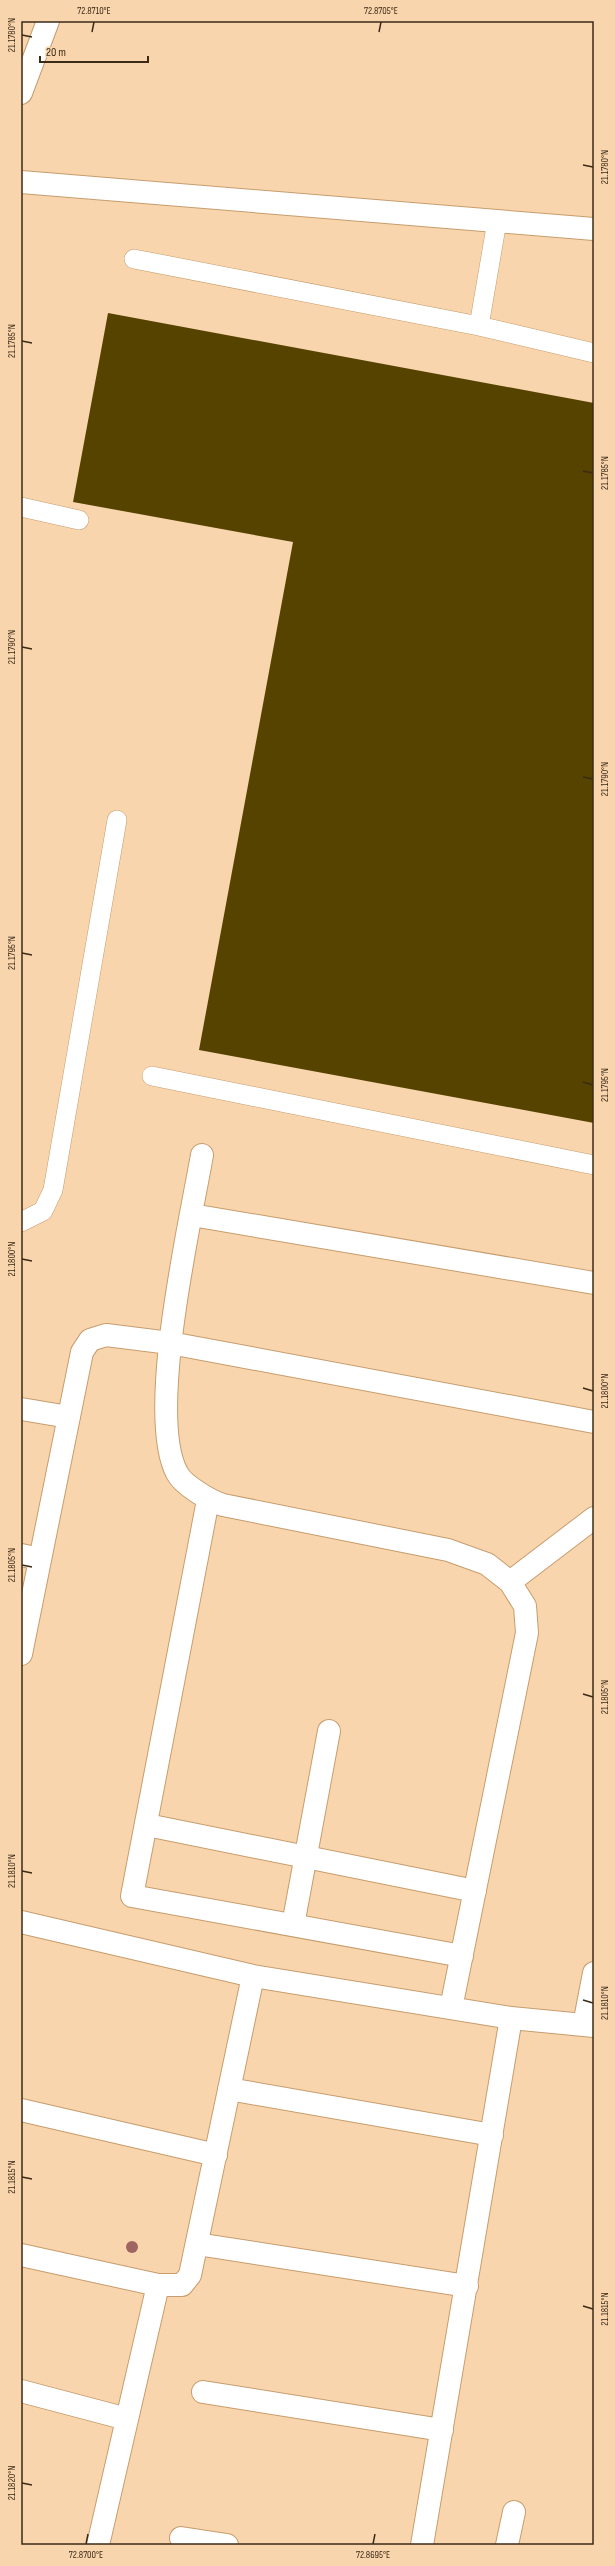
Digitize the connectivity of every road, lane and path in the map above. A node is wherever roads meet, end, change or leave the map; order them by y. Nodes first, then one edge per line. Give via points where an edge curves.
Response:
1 (48, 21) edge
2 (21, 93) edge
3 (21, 182) edge
4 (497, 221) junction
5 (594, 229) edge
6 (134, 259) dead end
7 (479, 326) junction
8 (594, 353) edge
9 (21, 507) edge
10 (79, 520) dead end
11 (117, 820) dead end
12 (152, 1076) dead end
13 (202, 1155) dead end
14 (594, 1165) edge
15 (192, 1215) junction
16 (21, 1222) edge
17 (594, 1283) edge
18 (170, 1343) junction
19 (21, 1409) edge
20 (69, 1417) junction
21 (594, 1422) edge
22 (208, 1500) junction
23 (594, 1518) edge
24 (31, 1557) edge
25 (510, 1582) junction
26 (21, 1654) edge
27 (329, 1731) dead end
28 (147, 1825) junction
29 (304, 1857) junction
30 (475, 1891) junction
31 (21, 1922) edge
32 (293, 1925) junction
33 (462, 1956) junction
34 (594, 1973) edge
35 (253, 1976) junction
36 (451, 2008) junction
37 (511, 2018) junction
38 (589, 2026) edge
39 (229, 2089) junction
40 (21, 2110) edge
41 (492, 2135) junction
42 (216, 2155) junction
43 (197, 2244) junction
44 (21, 2255) edge
45 (158, 2285) junction
46 (467, 2286) junction
47 (21, 2391) edge
48 (203, 2392) dead end
49 (127, 2419) junction
50 (442, 2430) junction
51 (514, 2512) dead end
52 (181, 2538) dead end
53 (98, 2545) edge
54 (227, 2545) edge
55 (422, 2545) edge
56 (507, 2545) edge

1 - 2 street
3 - 4 street
4 - 5 street
4 - 7 lane
6 - 7 lane
7 - 8 lane
9 - 10 lane
11 - 16 lane via 53,1190 43,1211
12 - 14 lane
13 - 15 street
15 - 17 street
15 - 18 street
18 - 20 street via 106,1335 90,1340 82,1352
18 - 21 street
18 - 22 street via 166,1417 168,1448 177,1474
19 - 20 street
20 - 24 street
22 - 25 street via 448,1550 487,1564
22 - 28 street
23 - 25 street
24 - 26 street
25 - 30 street via 525,1606 527,1633
27 - 29 street
28 - 29 street
28 - 32 street via 132,1896
29 - 30 street
29 - 32 street
30 - 33 street
31 - 35 street
32 - 33 street
33 - 36 street
34 - 38 street
35 - 36 street
35 - 39 street
36 - 37 street
37 - 38 street
37 - 41 street
39 - 41 street
39 - 42 street
40 - 42 street
41 - 46 street
42 - 43 street
43 - 45 street via 190,2276 182,2285
43 - 46 street
44 - 45 street
45 - 49 street
46 - 50 street
47 - 49 street
48 - 50 street
49 - 53 street
50 - 55 street
51 - 56 street
52 - 54 street

